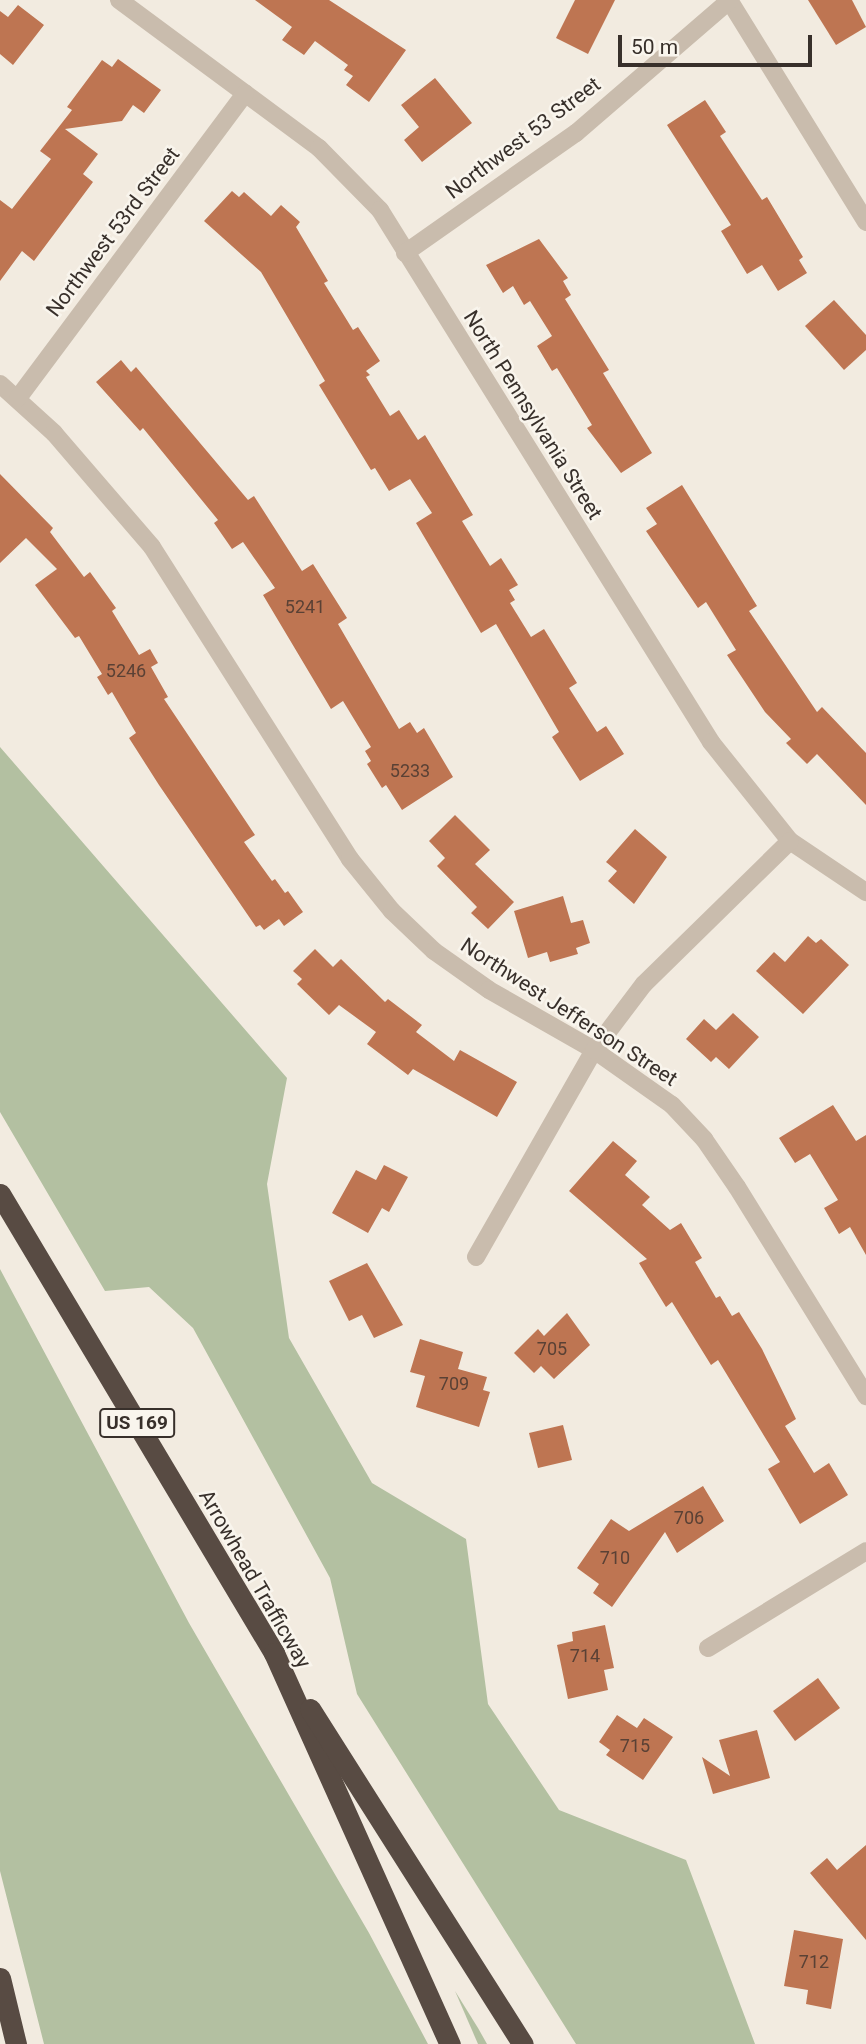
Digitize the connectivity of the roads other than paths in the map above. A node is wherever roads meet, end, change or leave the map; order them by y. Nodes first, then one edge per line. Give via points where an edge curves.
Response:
1 (119, 0) edge
2 (729, 0) edge
3 (245, 93) junction
4 (866, 222) edge
5 (405, 253) junction
6 (0, 384) edge
7 (18, 398) junction
8 (790, 841) junction
9 (866, 892) edge
10 (594, 1050) junction
11 (0, 1194) edge
12 (476, 1257) dead end
13 (866, 1396) edge
14 (866, 1551) edge
15 (708, 1648) dead end
16 (274, 1653) junction
17 (0, 1978) edge
18 (16, 2044) edge
19 (450, 2044) edge
20 (523, 2044) edge

1 - 3 street, North Pennsylvania Street
2 - 4 street
2 - 5 street, Northwest 53 Street via 576,133
3 - 5 street, North Pennsylvania Street via 343,169 380,210
3 - 7 street, Northwest 53rd Street
5 - 8 street, North Pennsylvania Street via 711,742
6 - 7 street, Northwest Jefferson Street
7 - 10 street, Northwest Jefferson Street via 108,492 152,547 350,859 392,911 434,951 489,990
8 - 9 street, North Pennsylvania Street
8 - 10 street via 644,984
10 - 12 street
10 - 13 street, Northwest Jefferson Street via 646,1083 704,1139
11 - 16 highway, Arrowhead Trafficway / US 169
14 - 15 street
16 - 19 highway, Arrowhead Trafficway / US 169
16 - 20 highway
17 - 18 highway

